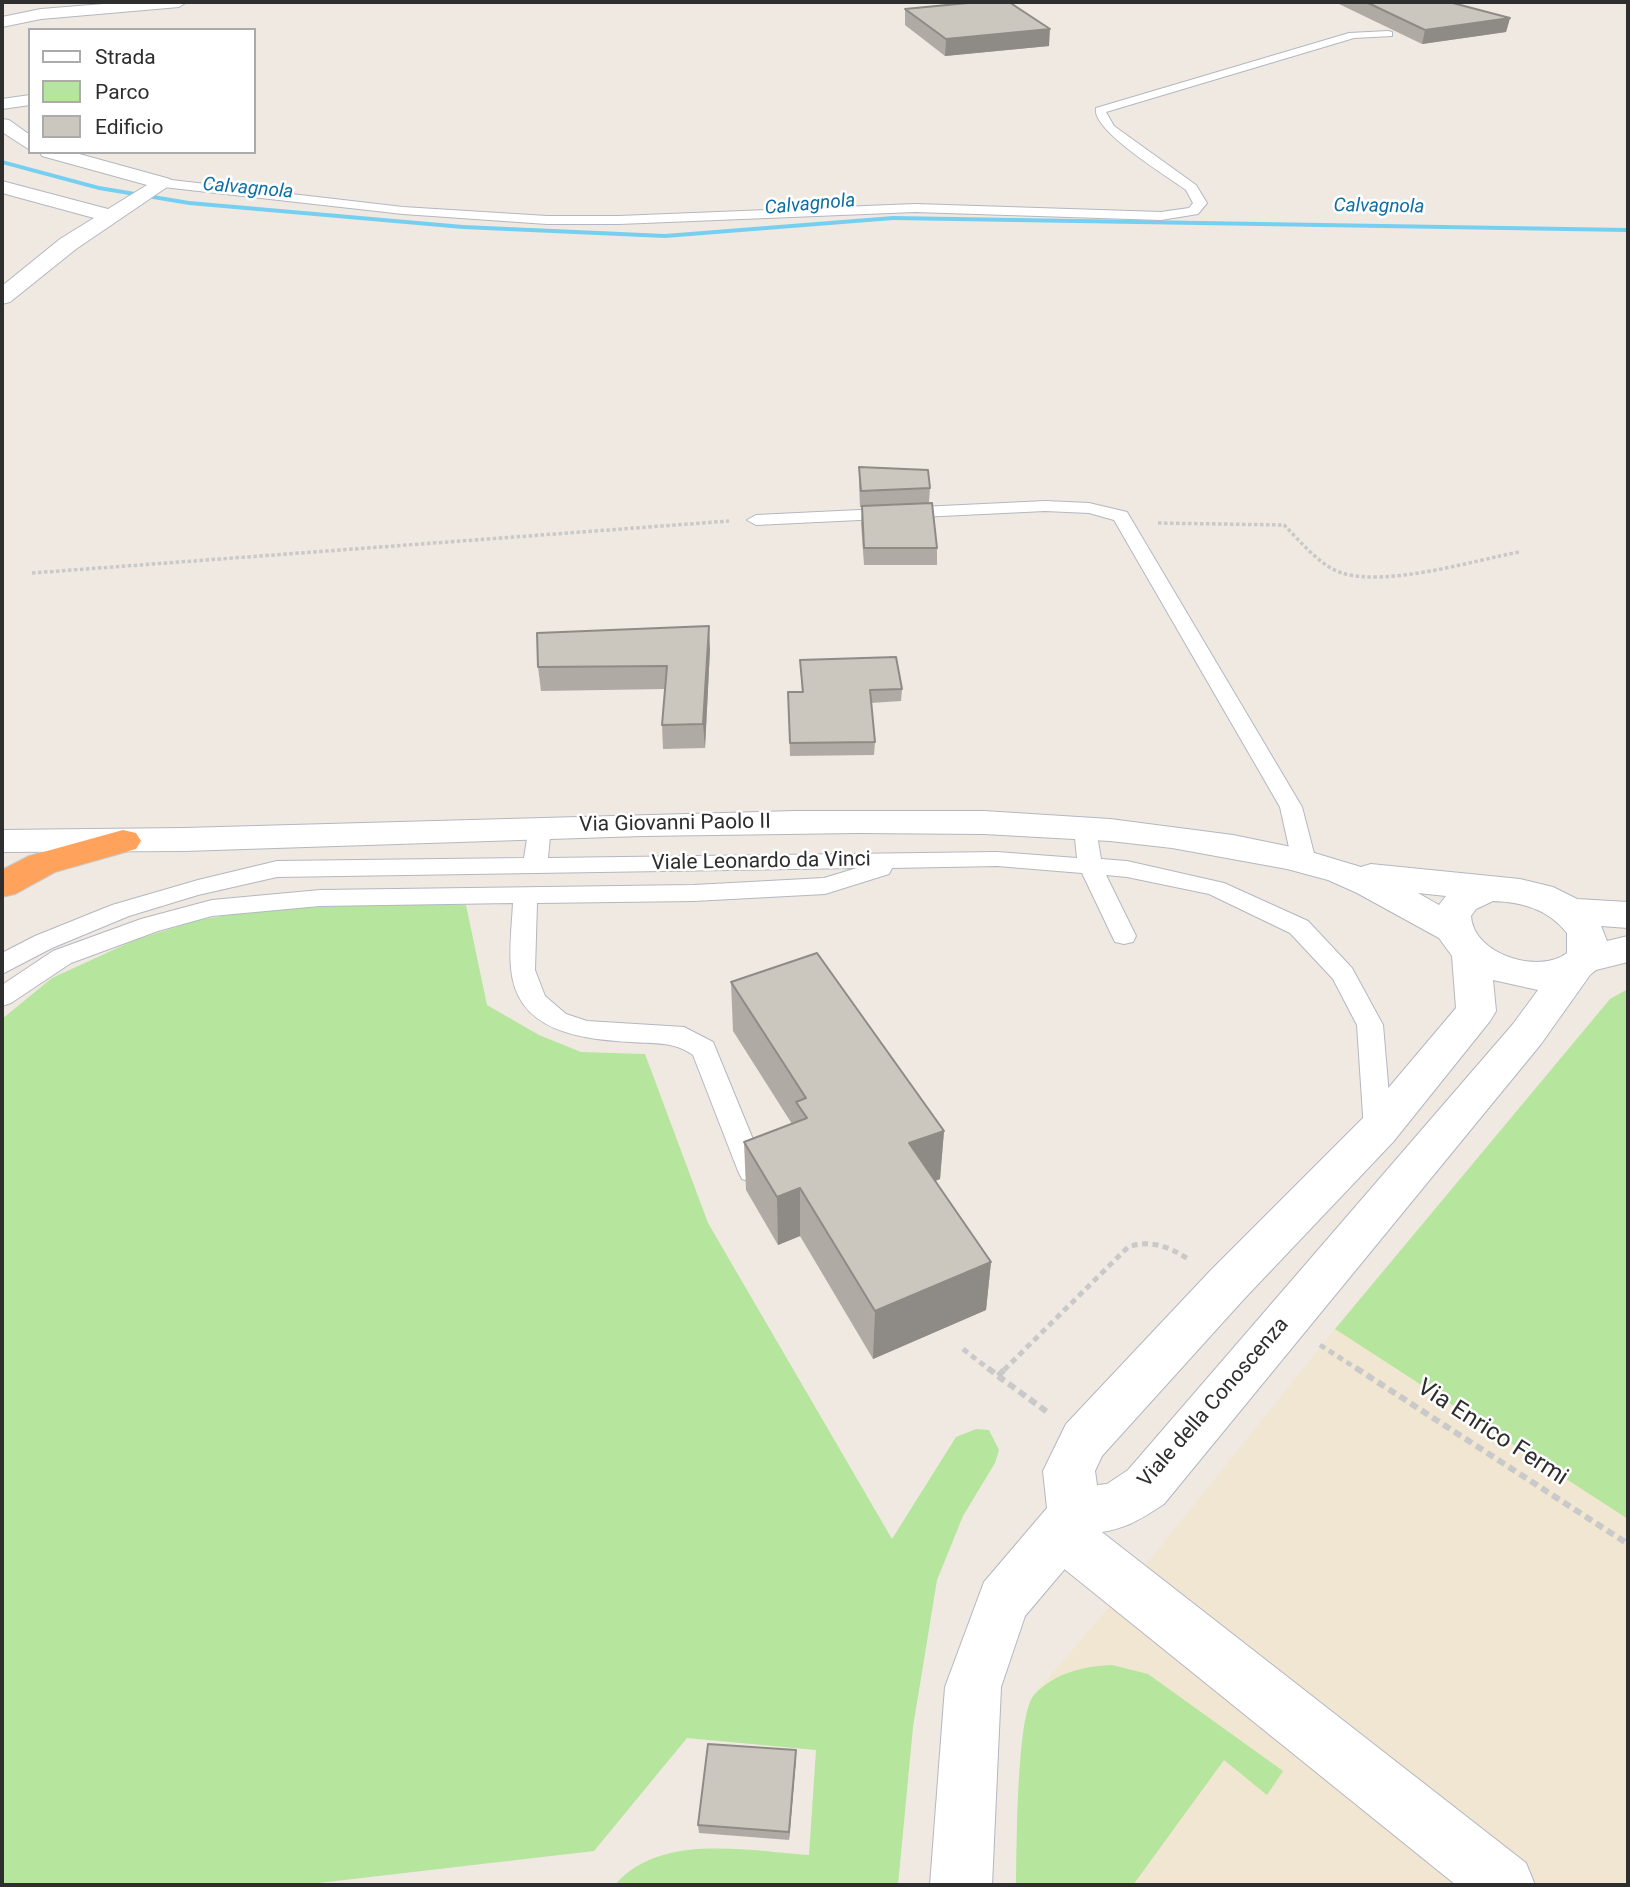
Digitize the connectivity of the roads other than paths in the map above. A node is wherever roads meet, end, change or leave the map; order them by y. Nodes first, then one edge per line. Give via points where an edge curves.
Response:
1 (179, 2) edge
2 (2, 22) edge
3 (1388, 34) edge
4 (28, 100) edge
5 (2, 104) edge
6 (2, 124) edge
7 (28, 143) edge
8 (56, 154) edge
9 (158, 185) junction
10 (2, 187) edge
11 (112, 214) junction
12 (2, 298) edge
13 (756, 520) road end
14 (540, 826) junction
15 (1085, 829) junction
16 (2, 841) edge
17 (123, 841) junction
18 (909, 860) junction
19 (1304, 861) junction
20 (535, 866) junction
21 (1090, 866) junction
22 (1343, 873) junction
23 (2, 885) edge
24 (1488, 889) junction
25 (525, 895) junction
26 (1568, 911) junction
27 (1628, 915) edge
28 (1124, 936) dead end
29 (1462, 942) junction
30 (1628, 949) edge
31 (2, 965) edge
32 (1579, 965) junction
33 (2, 997) edge
34 (1378, 1130) junction
35 (752, 1171) edge
36 (1068, 1522) junction
37 (961, 1885) edge
38 (1504, 1885) edge

1 - 2 street
3 - 9 lane via 1353,35 1100,110 1110,129 1191,188 1200,203 1193,211 1161,216 834,209 546,220
4 - 5 street
6 - 7 street
8 - 9 street
9 - 11 street
10 - 11 street
11 - 12 street
13 - 19 lane via 1045,506 1121,516 1290,807
14 - 15 street, Via Giovanni Paolo II via 788,822 1034,824
14 - 17 street, Via Giovanni Paolo II
14 - 20 lane
15 - 19 street, Via Giovanni Paolo II via 1180,837
15 - 21 lane
16 - 17 street, Via Giovanni Paolo II
17 - 23 highway via 42,864
18 - 20 lane, Viale Leonardo da Vinci
18 - 21 lane, Viale Leonardo da Vinci via 997,859
18 - 25 lane via 825,886
19 - 22 street, Via Giovanni Paolo II
20 - 31 lane, Viale Leonardo da Vinci via 278,869 122,908
21 - 28 lane
21 - 34 lane, Viale Leonardo da Vinci via 1216,888 1299,927 1343,974 1370,1025
22 - 24 street, Via Giovanni Paolo II
22 - 29 street, Via Giovanni Paolo II
24 - 26 street via 1529,892
24 - 29 street via 1458,903 1452,915
25 - 33 lane via 320,898 212,908 62,957
25 - 35 lane via 523,970 534,1001 557,1020 585,1030 684,1036 704,1049
26 - 27 street
26 - 32 street via 1587,936 1589,949
29 - 32 street via 1490,966 1512,974 1546,977
29 - 34 street via 1476,1011
30 - 32 street
32 - 36 street, Viale della Conoscenza via 1527,1034 1146,1487 1116,1507
34 - 36 street via 1084,1440 1069,1471
36 - 37 street via 1003,1601 973,1687
36 - 38 street

